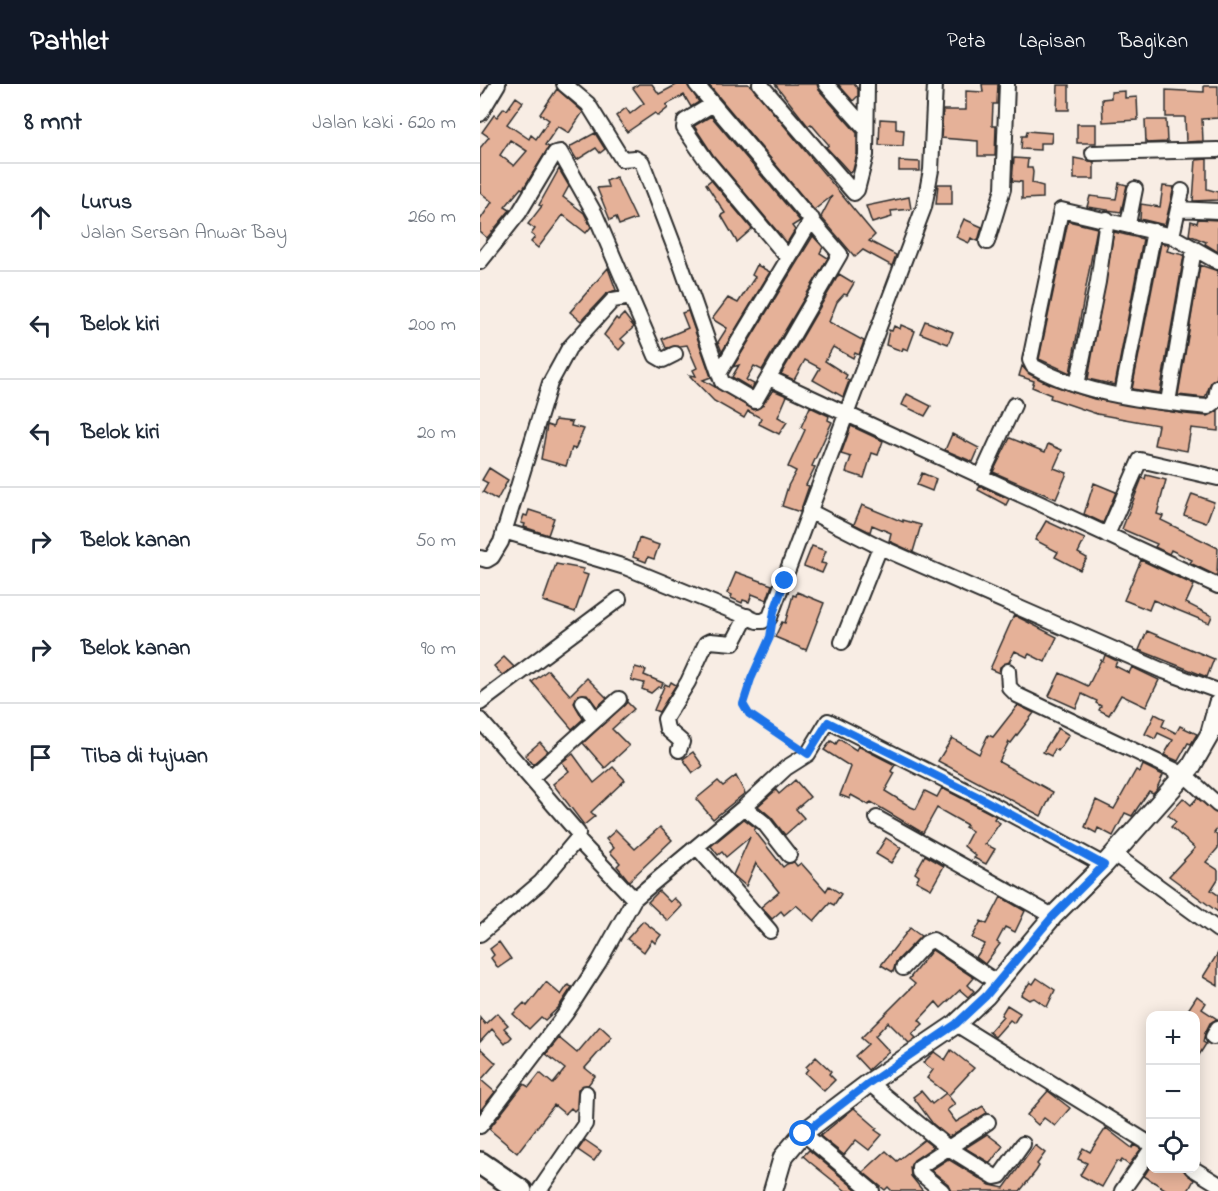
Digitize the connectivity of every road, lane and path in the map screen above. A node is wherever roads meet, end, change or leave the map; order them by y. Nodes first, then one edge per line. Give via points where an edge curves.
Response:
1 (498, 84) edge
2 (564, 84) edge
3 (696, 84) edge
4 (760, 84) edge
5 (826, 84) edge
6 (867, 84) edge
7 (934, 84) edge
8 (1007, 84) edge
9 (713, 104) junction
10 (480, 114) edge
11 (866, 129) junction
12 (1218, 150) edge
13 (1093, 153) dead end
14 (1135, 189) dead end
15 (1182, 191) dead end
16 (1179, 209) junction
17 (1218, 211) edge
18 (812, 219) junction
19 (1107, 219) junction
20 (1128, 224) junction
21 (1154, 231) junction
22 (1172, 236) junction
23 (987, 242) dead end
24 (1194, 249) junction
25 (788, 258) junction
26 (480, 262) edge
27 (1218, 262) edge
28 (631, 297) junction
29 (675, 354) dead end
30 (720, 372) junction
31 (769, 378) junction
32 (1077, 385) junction
33 (1218, 387) edge
34 (1122, 395) junction
35 (1168, 402) junction
36 (1014, 405) dead end
37 (847, 414) junction
38 (981, 477) junction
39 (1218, 478) edge
40 (809, 511) junction
41 (504, 531) junction
42 (1107, 535) junction
43 (880, 547) junction
44 (480, 558) edge
45 (1218, 586) edge
46 (618, 599) dead end
47 (774, 611) junction
48 (747, 616) junction
49 (842, 642) dead end
50 (1008, 672) dead end
51 (1218, 691) edge
52 (619, 699) dead end
53 (582, 702) dead end
54 (480, 703) edge
55 (1218, 704) edge
56 (480, 720) edge
57 (595, 720) junction
58 (679, 750) dead end
59 (808, 754) junction
60 (1185, 775) junction
61 (531, 778) junction
62 (1218, 805) edge
63 (744, 807) junction
64 (877, 818) dead end
65 (577, 840) junction
66 (697, 846) junction
67 (789, 855) dead end
68 (1109, 860) junction
69 (634, 899) junction
70 (1053, 916) junction
71 (1218, 930) edge
72 (770, 931) dead end
73 (480, 934) edge
74 (903, 968) dead end
75 (998, 983) junction
76 (956, 1024) junction
77 (869, 1083) junction
78 (586, 1093) dead end
79 (988, 1122) dead end
80 (480, 1126) edge
81 (803, 1134) junction
82 (1146, 1142) edge
83 (1023, 1144) dead end
84 (947, 1148) junction
85 (1146, 1157) edge
86 (480, 1163) edge
87 (1200, 1173) edge
88 (1218, 1184) edge
89 (521, 1191) edge
90 (539, 1191) edge
91 (773, 1191) edge
92 (872, 1191) edge
93 (942, 1191) edge
94 (1122, 1191) edge

1 - 10 street
2 - 30 street via 588,104 622,159 642,162
3 - 9 street
4 - 11 street via 854,192 864,164
5 - 11 street
6 - 11 street
7 - 37 street via 927,198
8 - 23 street via 1003,189
9 - 18 street
9 - 25 street via 685,121 684,128
12 - 13 street
14 - 20 street
15 - 16 street
16 - 17 street
16 - 22 street
18 - 25 street
18 - 31 street via 838,250 840,259
19 - 20 street
19 - 32 street
19 - 32 street via 1060,210 1031,356 1033,366
20 - 21 street
21 - 22 street
21 - 34 street
22 - 24 street
24 - 27 street
24 - 35 street
25 - 30 street
26 - 28 street via 505,233 555,153 560,152 595,214
28 - 29 street via 657,358 667,359
28 - 41 street via 613,300 566,353 550,383
30 - 31 street via 723,383 753,401
31 - 37 street
32 - 34 street
33 - 35 street via 1210,407
34 - 35 street
36 - 38 street
37 - 38 street
37 - 40 street
38 - 42 street
39 - 42 street via 1140,460
40 - 43 street
40 - 47 street
41 - 44 street via 492,557
41 - 48 street via 625,567
42 - 45 street
43 - 49 street
43 - 51 street via 1161,670
46 - 54 street
47 - 48 street via 763,621
47 - 59 path via 770,637 743,704 749,714
48 - 58 street via 733,643 706,643 665,719 667,729 682,742
50 - 60 street via 1010,687 1017,695
52 - 57 street
53 - 57 street
55 - 60 main road via 1202,752
56 - 61 street
57 - 61 street
59 - 63 street via 786,768
59 - 68 street via 828,722
60 - 62 street
60 - 68 main road
61 - 65 street via 579,835
63 - 66 street
63 - 67 street via 764,823
64 - 70 street
65 - 69 street
65 - 73 street via 541,882
66 - 69 street
66 - 72 street
68 - 70 main road
68 - 71 street
69 - 80 street via 566,1013
70 - 75 main road
74 - 75 street via 933,940
75 - 76 main road
76 - 77 main road
76 - 82 street
77 - 81 main road
77 - 84 street
78 - 90 street via 585,1124
79 - 84 street
81 - 91 main road via 783,1158
81 - 92 street
83 - 84 street via 997,1177
84 - 93 street via 919,1169
85 - 94 street
86 - 89 highway
87 - 88 street

